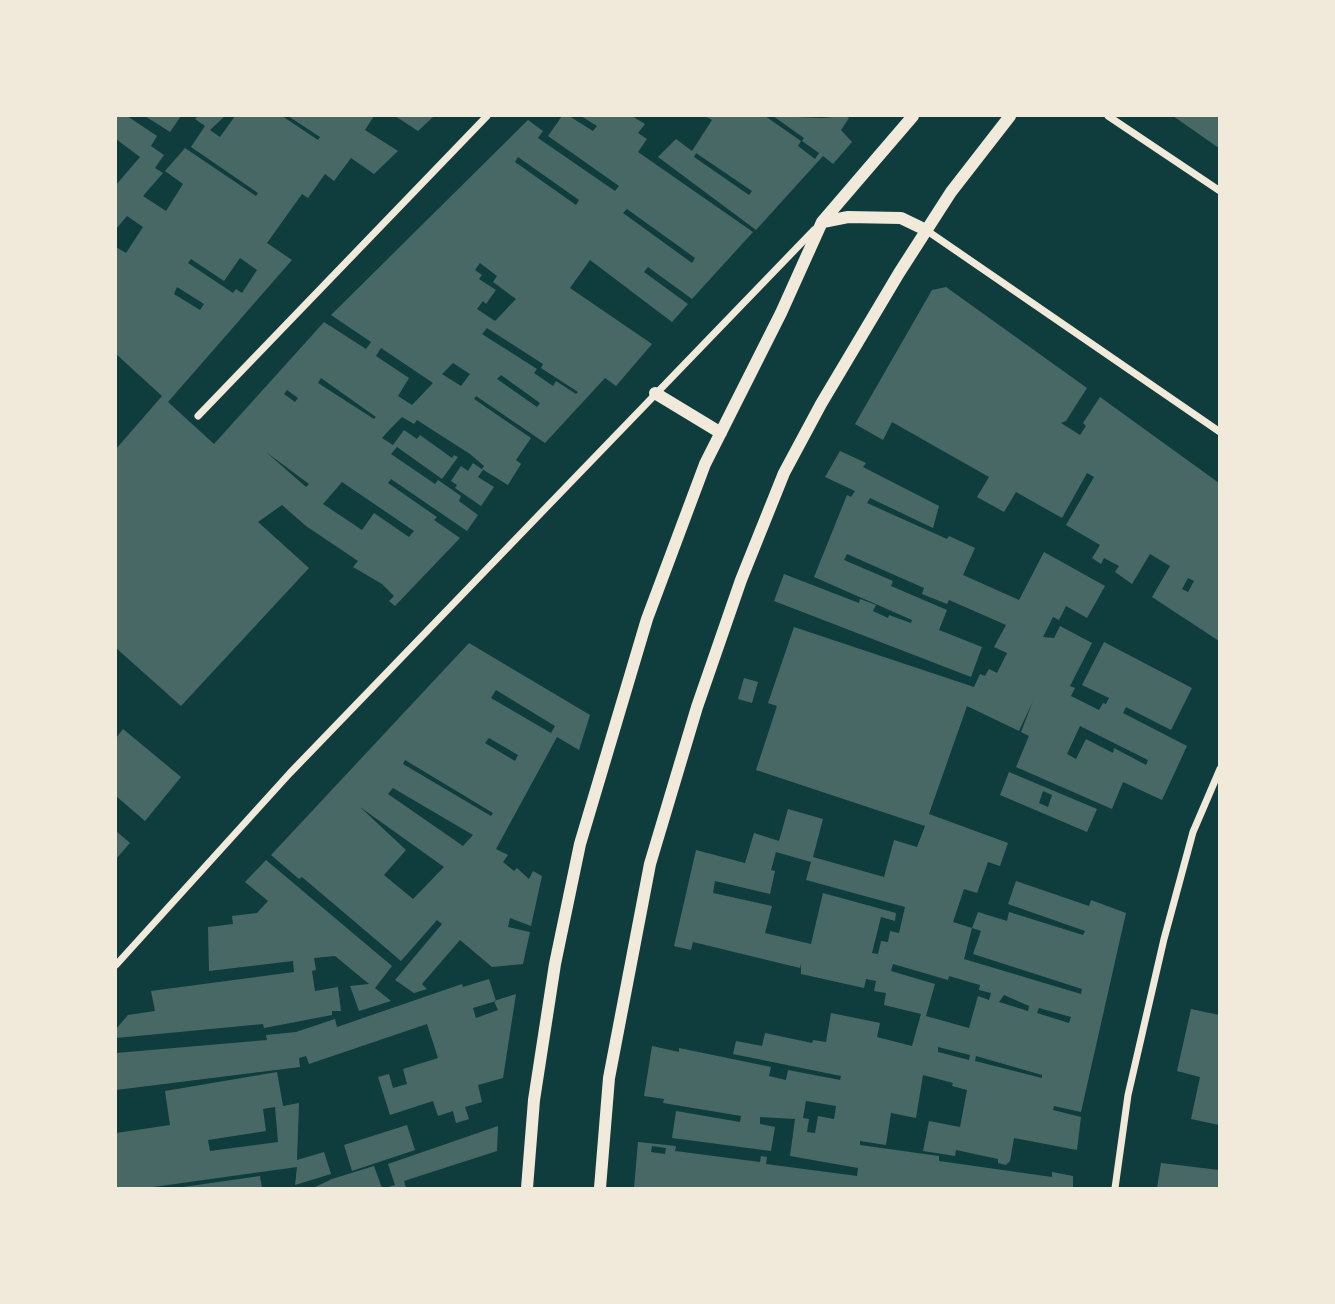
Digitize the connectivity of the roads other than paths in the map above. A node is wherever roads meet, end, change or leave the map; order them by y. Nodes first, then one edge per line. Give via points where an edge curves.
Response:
1 (487, 116) edge
2 (913, 116) edge
3 (1010, 116) edge
4 (1108, 116) edge
5 (1220, 191) edge
6 (822, 222) junction
7 (926, 230) junction
8 (655, 393) junction
9 (198, 416) dead end
10 (1220, 432) edge
11 (721, 433) junction
12 (1220, 769) edge
13 (116, 965) edge
14 (527, 1188) edge
15 (600, 1188) edge
16 (1115, 1188) edge

1 - 9 street
2 - 6 street
3 - 7 street
4 - 5 street
6 - 7 street via 848,217 901,218
6 - 8 street
6 - 11 street
7 - 10 street
7 - 15 street via 785,473 741,580 697,707 650,864 629,966 609,1078
8 - 11 street
8 - 13 street via 290,773
11 - 14 street via 647,619 580,844 534,1100
12 - 16 street via 1193,832 1164,939 1128,1095

